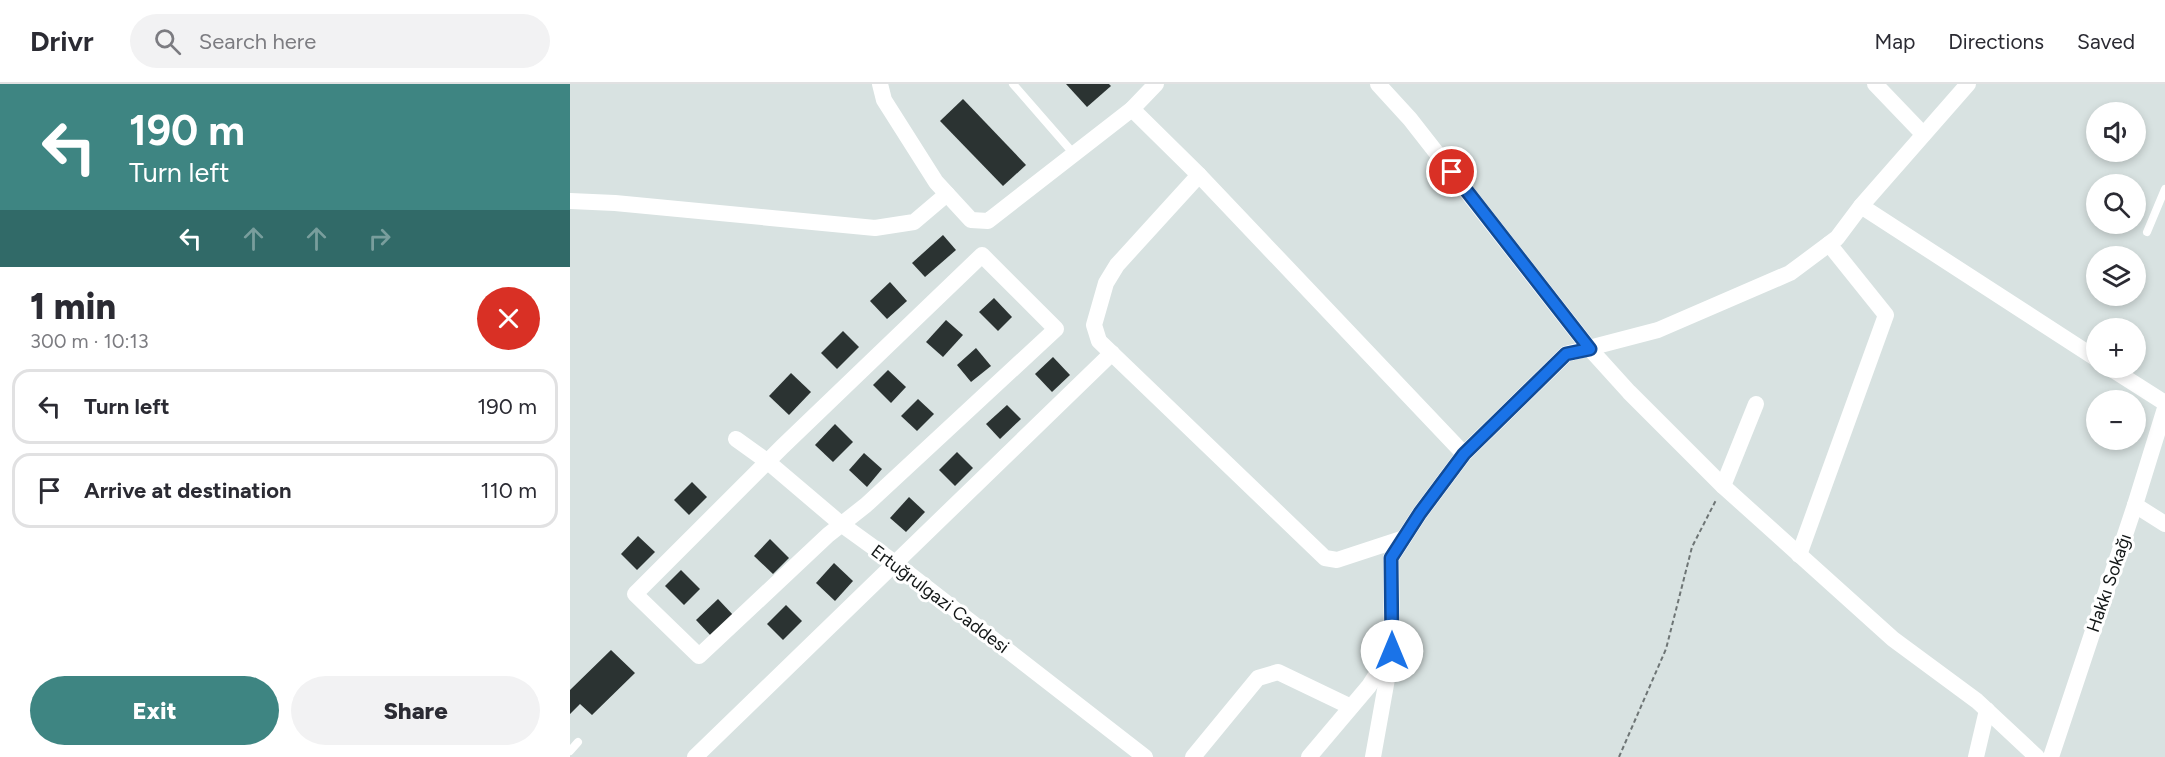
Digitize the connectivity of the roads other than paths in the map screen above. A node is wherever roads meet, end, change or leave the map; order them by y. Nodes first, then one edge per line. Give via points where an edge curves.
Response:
1 (880, 84) edge
2 (1013, 84) edge
3 (1156, 84) edge
4 (1378, 84) edge
5 (1875, 84) edge
6 (1968, 84) edge
7 (1132, 109) junction
8 (1923, 134) junction
9 (1074, 154) junction
10 (1199, 175) junction
11 (2165, 189) edge
12 (947, 194) junction
13 (570, 201) edge
14 (1861, 206) junction
15 (2147, 232) dead end
16 (1829, 244) junction
17 (1590, 349) junction
18 (2086, 352) edge
19 (1112, 353) junction
20 (2126, 378) edge
21 (2165, 403) edge
22 (1756, 404) dead end
23 (2165, 408) edge
24 (736, 439) dead end
25 (1464, 454) junction
26 (768, 462) junction
27 (1723, 486) junction
28 (2135, 505) junction
29 (841, 524) junction
30 (2165, 524) edge
31 (1404, 538) junction
32 (1799, 555) junction
33 (895, 563) junction
34 (1392, 651) junction
35 (1351, 707) junction
36 (1987, 710) junction
37 (578, 742) dead end
38 (570, 751) edge
39 (695, 757) edge
40 (1145, 757) edge
41 (1193, 757) edge
42 (1309, 757) edge
43 (1373, 757) edge
44 (1976, 757) edge
45 (2037, 757) edge
46 (2051, 757) edge

1 - 12 street via 884,100
2 - 9 lane
3 - 7 street
4 - 17 street via 1410,119
5 - 8 street
6 - 8 street
7 - 9 street
7 - 10 street
8 - 14 street
9 - 12 street via 988,221 971,220
10 - 19 street via 1117,265 1107,283 1094,325 1099,341
10 - 25 street
11 - 15 lane
12 - 13 street via 914,222 875,228
14 - 16 street
14 - 18 street
16 - 17 street via 1790,273 1658,330
16 - 32 street via 1886,315
17 - 25 street via 1566,354
17 - 27 street
19 - 31 street via 1325,558 1337,560
19 - 33 street
20 - 21 street
22 - 27 street
23 - 28 street, Hakkı Sokağı
24 - 26 street, Ertuğrulgazi Caddesi
25 - 31 street
26 - 29 street, Ertuğrulgazi Caddesi
26 - 29 street via 635,594 699,656
26 - 29 street via 982,255 1056,329
27 - 32 street
28 - 30 street
28 - 46 street, Hakkı Sokağı
29 - 33 street, Ertuğrulgazi Caddesi
31 - 34 street via 1391,558
32 - 36 street via 1893,639
33 - 39 street
33 - 40 street, Ertuğrulgazi Caddesi
34 - 35 street
34 - 43 street
35 - 41 street via 1278,672 1258,678
35 - 42 street
36 - 44 street
36 - 45 street
37 - 38 lane

